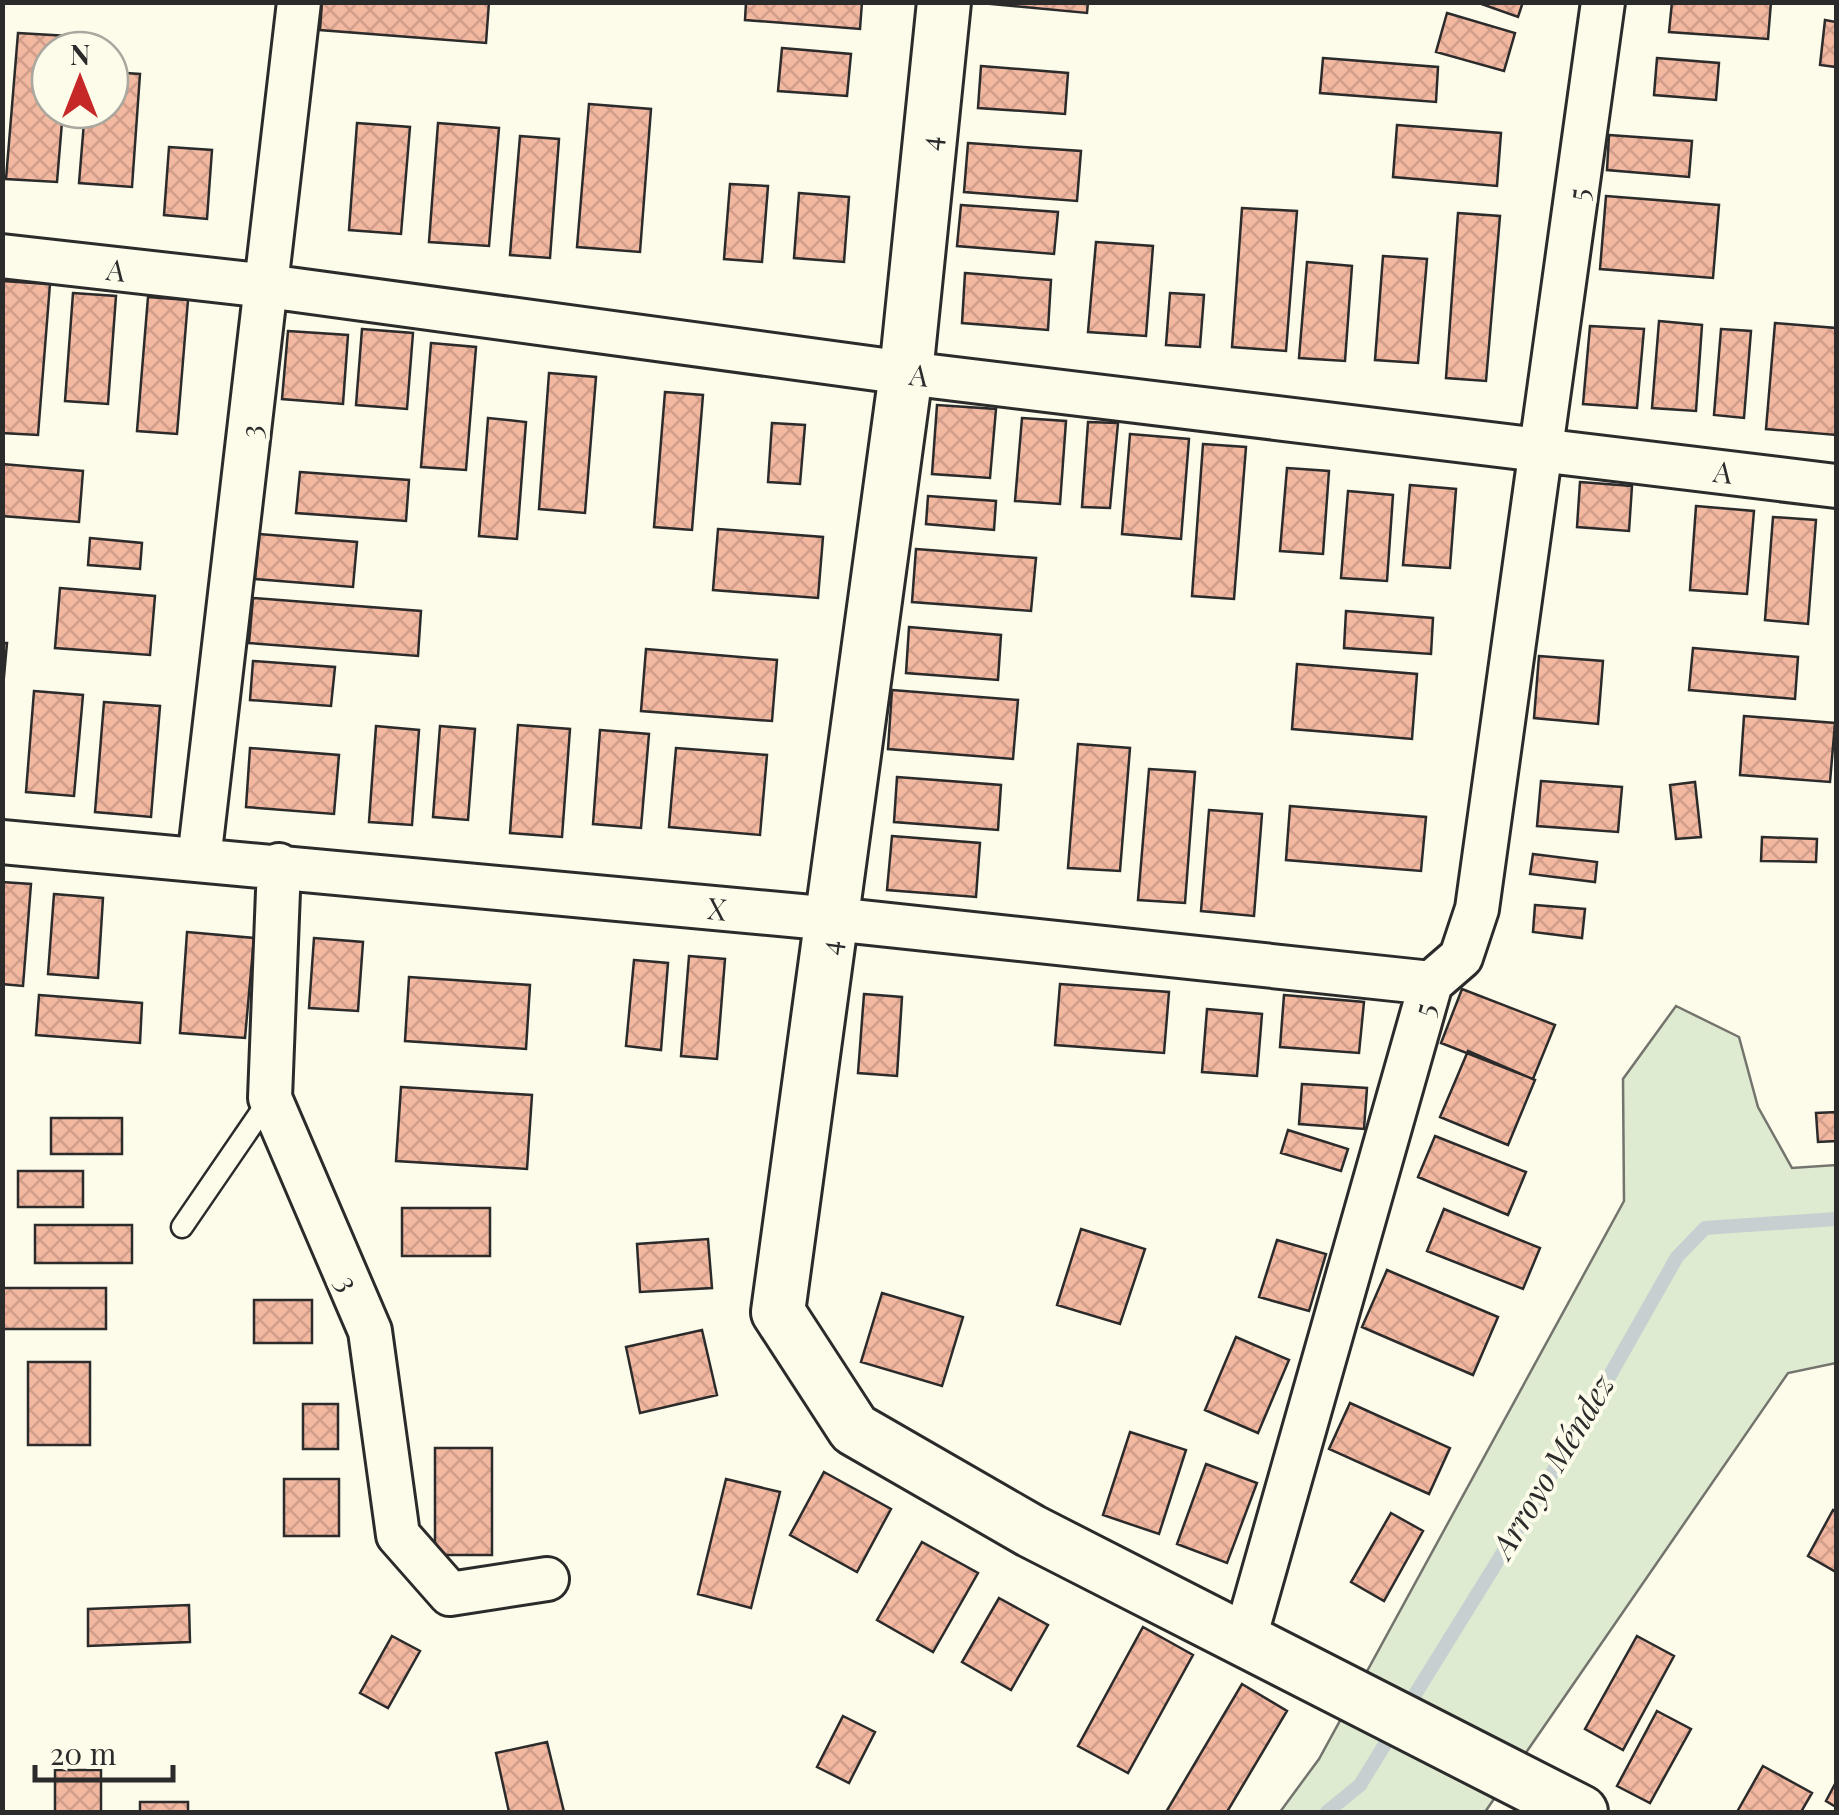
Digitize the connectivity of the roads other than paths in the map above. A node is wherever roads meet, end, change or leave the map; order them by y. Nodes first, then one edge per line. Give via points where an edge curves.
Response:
1 (299, 2) edge
2 (944, 2) edge
3 (1602, 2) edge
4 (2, 256) edge
5 (267, 286) junction
6 (906, 373) junction
7 (1542, 448) junction
8 (1836, 486) edge
9 (2, 842) edge
10 (200, 860) junction
11 (279, 865) junction
12 (833, 919) junction
13 (1430, 983) junction
14 (270, 1098) junction
15 (182, 1227) dead end
16 (547, 1578) dead end
17 (1244, 1638) junction
18 (1581, 1812) edge

1 - 5 street, 3
2 - 6 street, 4
3 - 7 street, 5
4 - 5 street, A
5 - 6 street, A
5 - 10 street, 3
6 - 7 street, A
6 - 12 street, 4
7 - 8 street, A
7 - 13 street, 5 via 1477,910 1460,958
9 - 10 street, X
10 - 11 street, X
11 - 12 street, X
11 - 14 street, 3
12 - 13 street, X
12 - 17 street, 4 via 778,1312 854,1430 1031,1531
13 - 17 street, 5
14 - 15 lane
14 - 16 street, 3 via 370,1331 398,1535 450,1594
17 - 18 street

